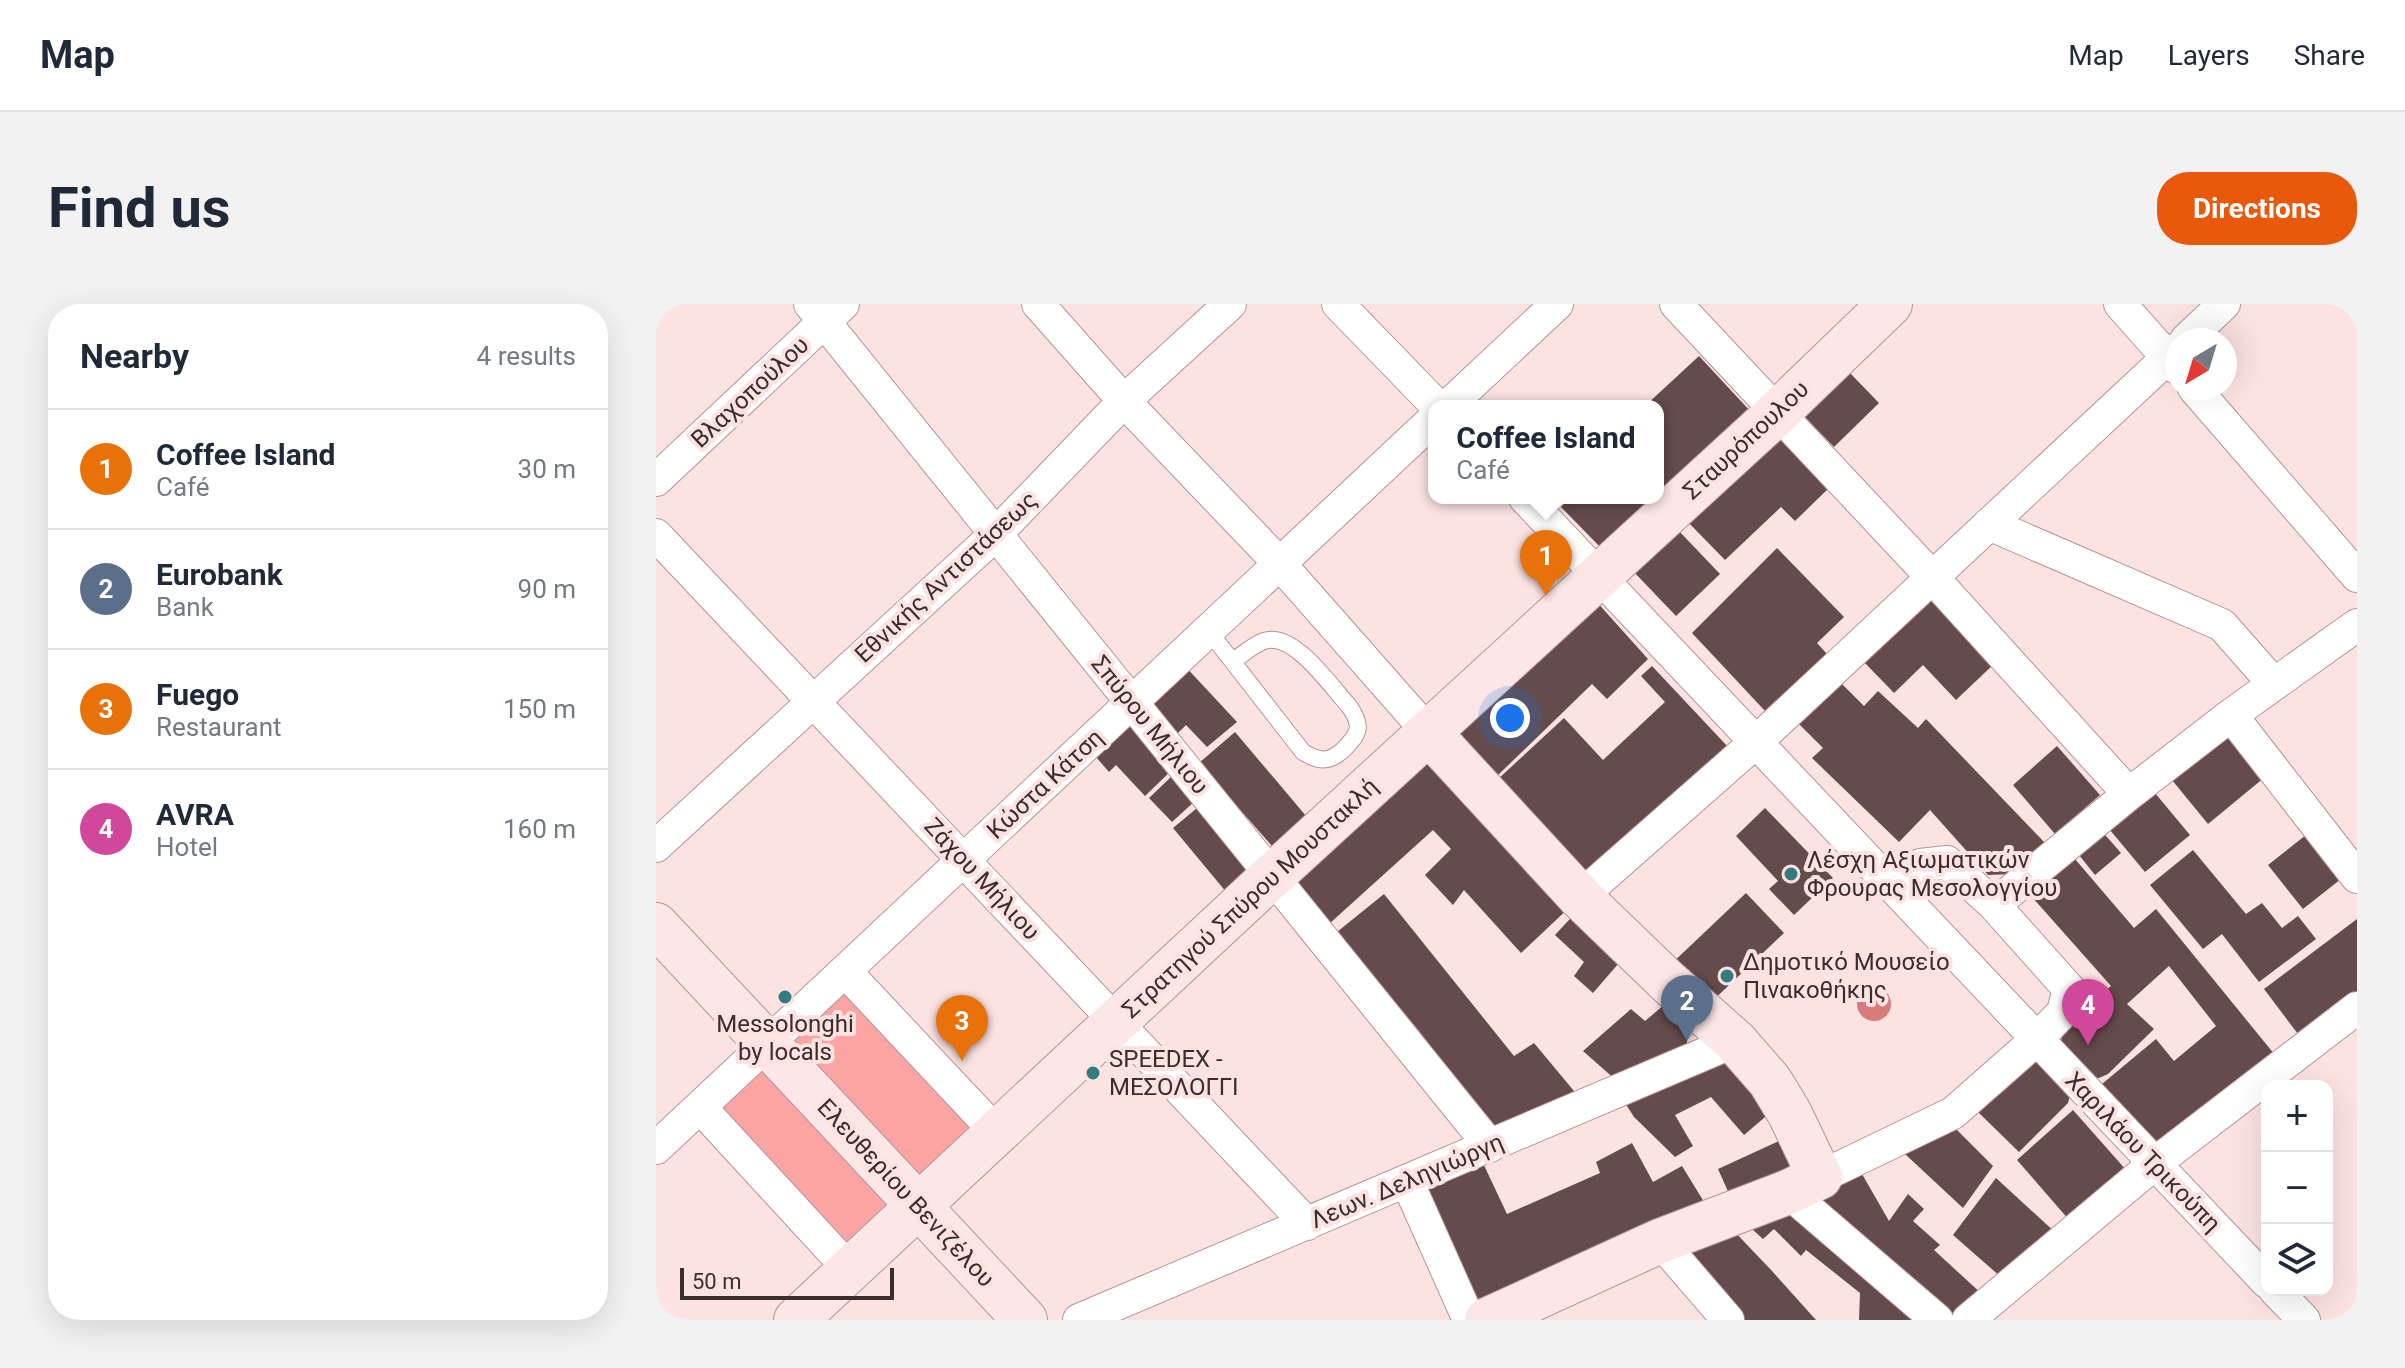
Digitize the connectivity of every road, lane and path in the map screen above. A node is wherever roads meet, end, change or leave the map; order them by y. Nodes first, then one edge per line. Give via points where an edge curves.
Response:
1 (1038, 304) edge
2 (1230, 304) edge
3 (1338, 304) edge
4 (1557, 304) edge
5 (1676, 304) edge
6 (1890, 304) edge
7 (2120, 304) edge
8 (2224, 304) edge
9 (826, 310) edge
10 (2201, 328) edge
11 (2165, 343) edge
12 (2165, 365) edge
13 (1431, 400) edge
14 (1454, 400) edge
15 (2204, 400) edge
16 (1124, 401) junction
17 (1777, 413) junction
18 (1428, 425) edge
19 (656, 480) edge
20 (1531, 504) edge
21 (1989, 524) junction
22 (996, 534) junction
23 (656, 535) edge
24 (1280, 564) junction
25 (1600, 575) junction
26 (2357, 576) edge
27 (1932, 577) junction
28 (2357, 625) edge
29 (1208, 630) junction
30 (1233, 661) junction
31 (2274, 684) junction
32 (813, 701) junction
33 (1132, 703) junction
34 (2231, 715) junction
35 (1429, 733) junction
36 (1757, 741) junction
37 (2129, 794) junction
38 (656, 846) edge
39 (963, 860) junction
40 (1272, 876) junction
41 (2357, 877) edge
42 (1893, 887) junction
43 (1580, 897) junction
44 (1994, 905) junction
45 (656, 925) edge
46 (845, 971) junction
47 (2357, 1008) edge
48 (1117, 1023) junction
49 (2036, 1040) junction
50 (1735, 1041) junction
51 (767, 1044) junction
52 (700, 1107) junction
53 (997, 1133) junction
54 (1490, 1146) junction
55 (656, 1148) edge
56 (2154, 1164) junction
57 (1407, 1181) junction
58 (1804, 1185) junction
59 (918, 1206) junction
60 (1307, 1224) junction
61 (1660, 1241) junction
62 (850, 1270) junction
63 (2261, 1276) edge
64 (2281, 1296) edge
65 (796, 1320) edge
66 (1025, 1320) edge
67 (1079, 1320) edge
68 (1469, 1320) edge
69 (1487, 1320) edge
70 (1728, 1320) edge
71 (1937, 1320) edge
72 (1968, 1320) edge
73 (2304, 1320) edge

1 - 16 street
2 - 16 street, Εθνικής Αντιστάσεως
3 - 13 street
4 - 14 street
5 - 17 street
6 - 17 main road, Σταυρόπουλου
7 - 11 street
8 - 10 street
9 - 19 street, Βλαχοπούλου
9 - 22 street, Σπύρου Μήλιου
12 - 21 street
15 - 26 street
16 - 22 street, Εθνικής Αντιστάσεως
16 - 24 street
17 - 25 main road, Σταυρόπουλου
17 - 27 street
18 - 24 street, Κώστα Κάτση
20 - 25 street, Χαριλάου Τρικούπη
21 - 27 street
21 - 31 street via 2222,625
22 - 32 street, Εθνικής Αντιστάσεως
22 - 33 street, Σπύρου Μήλιου
23 - 32 street, Ζάχου Μήλιου
24 - 29 street, Κώστα Κάτση
24 - 35 street
25 - 35 main road, Στρατηγού Σπύρου Μουστακλή
25 - 36 street, Χαριλάου Τρικούπη
27 - 36 street
27 - 37 street
28 - 31 street
29 - 30 lane
29 - 33 street, Κώστα Κάτση
30 - 30 lane via 1266,640 1287,642 1349,706 1357,733 1336,756 1312,758
31 - 34 street
32 - 38 street, Εθνικής Αντιστάσεως
32 - 39 street, Ζάχου Μήλιου
33 - 39 street, Κώστα Κάτση
33 - 40 street, Σπύρου Μήλιου
34 - 37 street
34 - 41 street
35 - 40 main road, Στρατηγού Σπύρου Μουστακλή
35 - 43 main road
36 - 42 street, Χαριλάου Τρικούπη
36 - 43 street
37 - 44 street
39 - 46 street, Κώστα Κάτση
39 - 48 street, Ζάχου Μήλιου
40 - 48 main road, Στρατηγού Σπύρου Μουστακλή
40 - 54 street, Σπύρου Μήλιου
42 - 44 street via 1920,865 1947,862
42 - 49 street, Χαριλάου Τρικούπη
43 - 50 main road
44 - 49 street via 2069,989 2063,1012
45 - 51 main road, Ελευθερίου Βενιζέλου
46 - 51 street, Κώστα Κάτση
46 - 53 street
47 - 56 street
48 - 53 main road, Στρατηγού Σπύρου Μουστακλή
48 - 60 street, Ζάχου Μήλιου
49 - 56 street, Χαριλάου Τρικούπη
49 - 58 street via 1953,1113
50 - 54 street, Λεων. Δεληγιώργη
50 - 58 main road via 1790,1114
51 - 52 street, Κώστα Κάτση
51 - 59 main road, Ελευθερίου Βενιζέλου
52 - 55 street, Κώστα Κάτση
52 - 62 street
53 - 59 main road, Στρατηγού Σπύρου Μουστακλή
54 - 57 street, Λεων. Δεληγιώργη
56 - 63 street, Χαριλάου Τρικούπη
56 - 72 street
57 - 60 street, Λεων. Δεληγιώργη
57 - 68 street
58 - 61 main road
58 - 71 street
59 - 62 main road, Στρατηγού Σπύρου Μουστακλή
59 - 66 main road, Ελευθερίου Βενιζέλου
60 - 67 street, Λεων. Δεληγιώργη
61 - 69 main road
61 - 70 street
62 - 65 main road, Στρατηγού Σπύρου Μουστακλή
64 - 73 street

